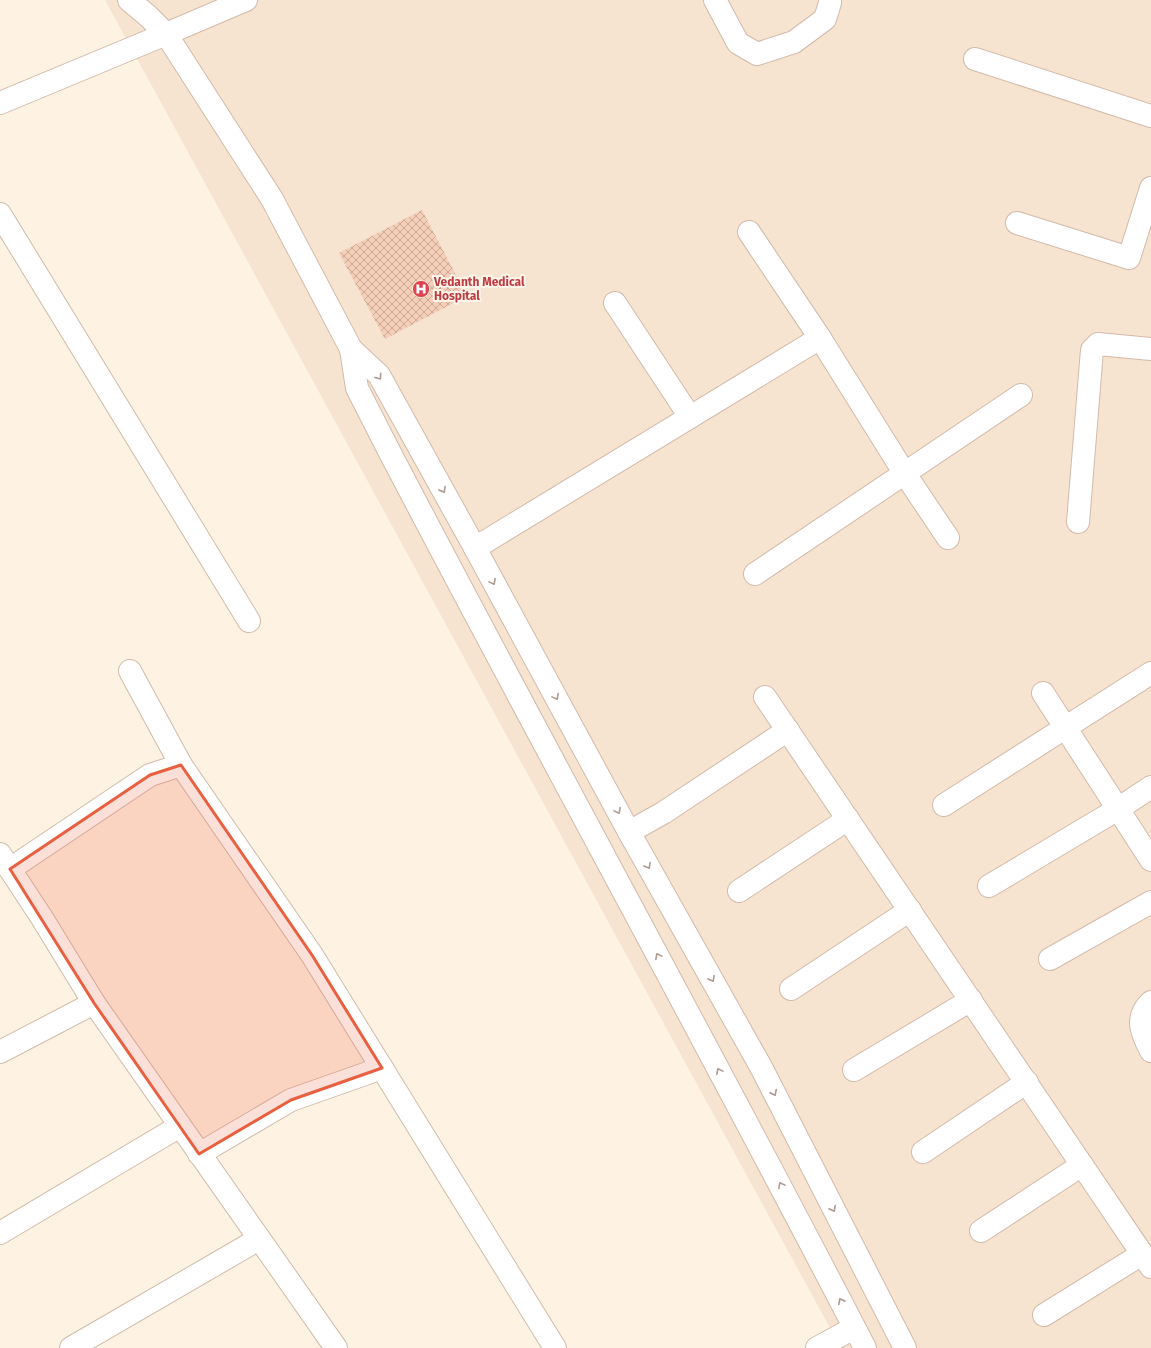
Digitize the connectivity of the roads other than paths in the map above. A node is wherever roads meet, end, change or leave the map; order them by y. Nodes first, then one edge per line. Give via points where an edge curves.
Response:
1 (129, 0) edge
2 (246, 0) edge
3 (715, 0) edge
4 (830, 0) edge
5 (146, 8) edge
6 (166, 34) junction
7 (975, 59) dead end
8 (0, 103) edge
9 (1151, 116) edge
10 (1151, 188) edge
11 (0, 214) edge
12 (1017, 224) dead end
13 (749, 232) dead end
14 (615, 304) dead end
15 (820, 338) junction
16 (351, 349) junction
17 (1151, 349) edge
18 (1021, 395) dead end
19 (690, 417) junction
20 (905, 474) junction
21 (1078, 522) dead end
22 (948, 538) dead end
23 (475, 548) junction
24 (755, 574) dead end
25 (249, 621) dead end
26 (130, 671) dead end
27 (1151, 673) edge
28 (1043, 693) dead end
29 (764, 697) dead end
30 (1065, 727) junction
31 (788, 730) junction
32 (182, 765) junction
33 (1151, 787) edge
34 (944, 805) dead end
35 (1118, 809) junction
36 (848, 820) junction
37 (629, 832) junction
38 (1151, 860) edge
39 (5, 861) edge
40 (989, 886) dead end
41 (739, 890) dead end
42 (1151, 902) edge
43 (910, 910) junction
44 (1050, 959) dead end
45 (791, 989) dead end
46 (971, 1000) junction
47 (1151, 1002) edge
48 (94, 1003) junction
49 (1151, 1051) edge
50 (0, 1052) edge
51 (382, 1068) junction
52 (854, 1070) dead end
53 (1027, 1082) junction
54 (180, 1126) junction
55 (923, 1152) dead end
56 (199, 1154) junction
57 (1082, 1165) junction
58 (981, 1231) dead end
59 (0, 1233) edge
60 (259, 1239) junction
61 (1147, 1260) edge
62 (1044, 1315) dead end
63 (854, 1328) junction
64 (71, 1348) edge
65 (336, 1348) edge
66 (555, 1348) edge
67 (817, 1348) edge
68 (865, 1348) edge
69 (905, 1348) edge

1 - 5 street
2 - 6 street
3 - 4 street via 738,43 757,54 794,42 825,19
5 - 6 street
6 - 8 street
6 - 16 street via 272,199
7 - 9 street
10 - 12 street via 1129,258
11 - 25 street
13 - 15 street
14 - 19 street
15 - 19 street
15 - 20 street
16 -> 23 street via 379,375
63 -> 16 street via 786,1195 522,703 357,388
17 - 21 street via 1098,344 1092,350
18 - 20 street
19 - 23 street
20 - 22 street
20 - 24 street
23 -> 37 street
26 - 32 street
27 - 30 street
28 - 30 street
29 - 31 street
30 - 34 street
30 - 35 street
31 - 36 street
31 - 37 street via 663,813
32 - 39 street via 150,775
32 - 51 street via 312,955
33 - 35 street
35 - 38 street
35 - 40 street
36 - 41 street
36 - 43 street
37 -> 69 street via 761,1067
39 - 48 street
42 - 44 street
43 - 45 street
43 - 46 street
46 - 52 street
46 - 53 street
47 - 49 street via 1141,1016 1142,1033
48 - 50 street
48 - 54 street
51 - 56 street via 290,1100
51 - 66 street
53 - 55 street
53 - 57 street
54 - 56 street
54 - 59 street
56 - 60 street
57 - 58 street
57 - 61 street
60 - 64 street
60 - 65 street
61 - 62 street
63 - 67 street
63 - 68 street

